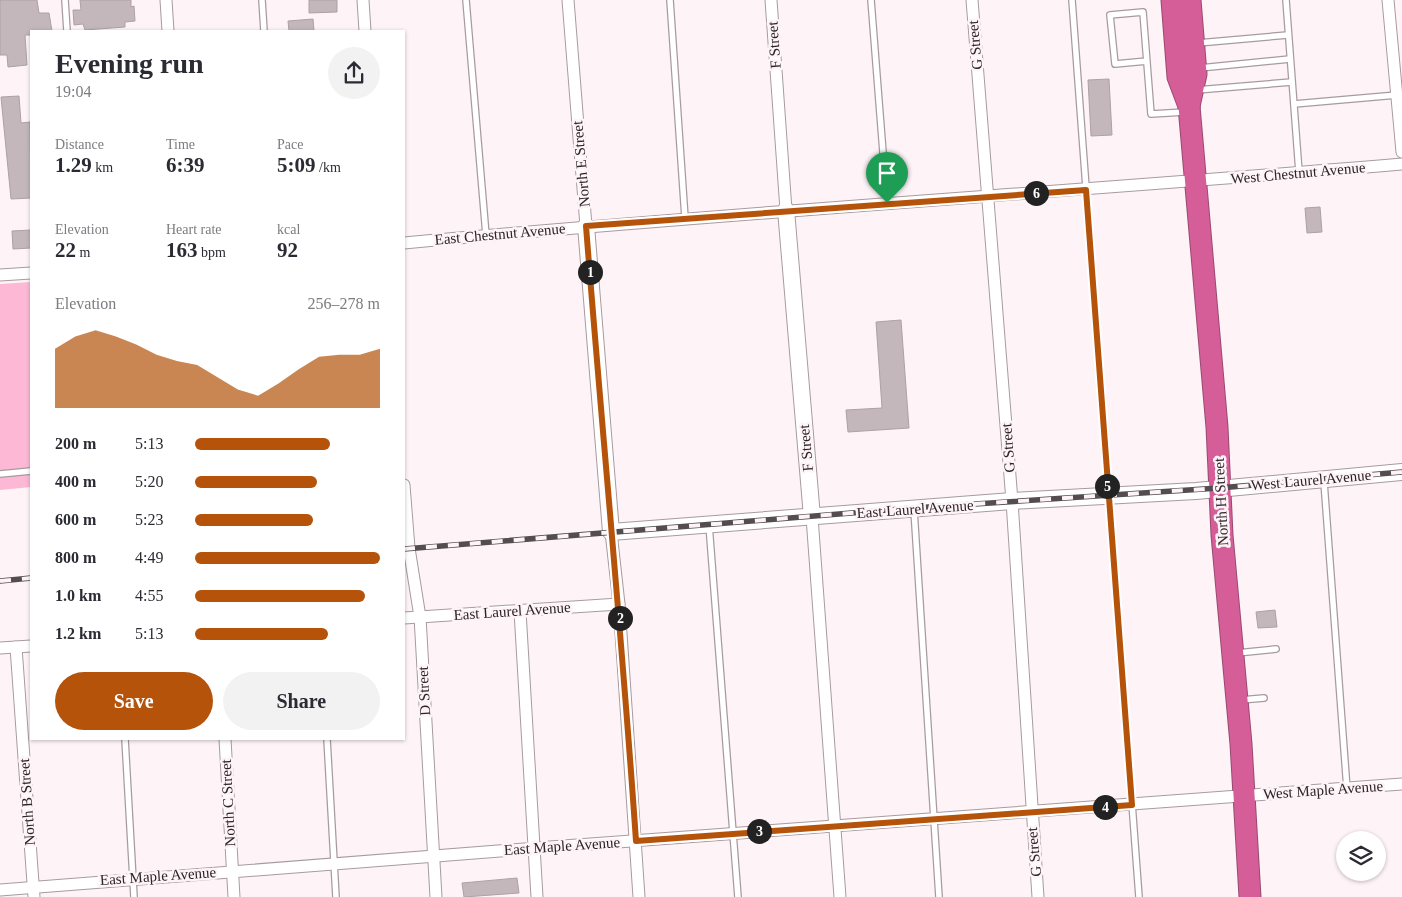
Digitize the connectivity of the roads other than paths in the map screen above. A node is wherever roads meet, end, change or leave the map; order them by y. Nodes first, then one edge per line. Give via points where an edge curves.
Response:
1 (65, 0) edge
2 (166, 0) edge
3 (262, 0) edge
4 (363, 0) edge
5 (466, 0) edge
6 (568, 0) edge
7 (670, 0) edge
8 (770, 0) edge
9 (871, 0) edge
10 (972, 0) edge
11 (1072, 0) edge
12 (1172, 0) edge
13 (1190, 0) edge
14 (1286, 0) edge
15 (1388, 0) edge
16 (67, 30) edge
17 (168, 30) edge
18 (264, 30) edge
19 (365, 30) edge
20 (1288, 35) junction
21 (1193, 43) junction
22 (1290, 60) junction
23 (1147, 61) junction
24 (1195, 68) junction
25 (1292, 82) junction
26 (1397, 95) junction
27 (1190, 103) junction
28 (1294, 104) junction
29 (1402, 152) edge
30 (1402, 164) edge
31 (1299, 172) junction
32 (1195, 182) junction
33 (1086, 190) junction
34 (988, 196) junction
35 (887, 203) junction
36 (786, 210) junction
37 (685, 218) junction
38 (586, 226) junction
39 (486, 235) junction
40 (405, 243) edge
41 (30, 273) edge
42 (0, 275) edge
43 (30, 471) edge
44 (1402, 472) edge
45 (0, 474) edge
46 (1324, 479) junction
47 (1219, 488) junction
48 (1108, 497) junction
49 (405, 498) edge
50 (1012, 501) junction
51 (914, 509) junction
52 (812, 517) junction
53 (709, 524) junction
54 (610, 532) junction
55 (619, 604) junction
56 (520, 611) junction
57 (420, 617) junction
58 (405, 618) edge
59 (30, 646) edge
60 (16, 647) junction
61 (0, 648) edge
62 (1276, 649) dead end
63 (1233, 654) junction
64 (1264, 698) dead end
65 (1237, 700) junction
66 (125, 740) edge
67 (225, 740) edge
68 (327, 740) edge
69 (1402, 784) edge
70 (1346, 789) junction
71 (1244, 796) junction
72 (1132, 805) junction
73 (1031, 813) junction
74 (934, 819) junction
75 (836, 827) junction
76 (733, 833) junction
77 (636, 841) junction
78 (534, 848) junction
79 (432, 854) junction
80 (334, 862) junction
81 (232, 871) junction
82 (133, 877) junction
83 (0, 890) edge
84 (33, 892) edge
85 (134, 897) edge
86 (234, 897) edge
87 (336, 897) edge
88 (436, 897) edge
89 (537, 897) edge
90 (639, 897) edge
91 (738, 897) edge
92 (840, 897) edge
93 (939, 897) edge
94 (1038, 897) edge
95 (1139, 897) edge
96 (1250, 897) edge

1 - 16 lane
2 - 17 street
3 - 18 lane
4 - 19 street
5 - 39 lane
6 - 38 street, North E Street
7 - 37 lane
8 - 36 street, F Street
9 - 35 lane
10 - 34 street, G Street
11 - 33 lane
12 - 27 highway, North H Street via 1178,77
13 - 21 highway, North H Street
14 - 20 lane
15 - 26 street
20 - 21 lane
20 - 22 lane
21 - 24 highway, North H Street
22 - 24 lane
22 - 25 lane
23 - 23 lane via 1143,12 1110,15 1114,64
23 - 27 lane via 1151,114
24 - 27 highway, North H Street
25 - 27 lane
25 - 28 lane
26 - 28 lane
26 - 29 street
27 - 32 highway, North H Street
28 - 31 lane
30 - 31 street, West Chestnut Avenue
31 - 32 street, West Chestnut Avenue
32 - 33 street, East Chestnut Avenue
32 - 47 highway, North H Street via 1217,427
33 - 34 street, East Chestnut Avenue
33 - 48 lane
34 - 35 street, East Chestnut Avenue
34 - 50 street, G Street
35 - 36 street, East Chestnut Avenue
36 - 37 street, East Chestnut Avenue
36 - 52 street, F Street
37 - 38 street, East Chestnut Avenue
38 - 39 street, East Chestnut Avenue
38 - 54 street, North E Street
39 - 40 street, East Chestnut Avenue
41 - 42 street
43 - 45 lane
44 - 46 street, West Laurel Avenue
46 - 47 street, West Laurel Avenue
46 - 70 lane
47 - 48 street, East Laurel Avenue
47 - 63 highway, North H Street
48 - 50 street, East Laurel Avenue
48 - 72 lane
49 - 57 street, D Street
50 - 51 street, East Laurel Avenue
50 - 73 street, G Street
51 - 52 street, East Laurel Avenue
51 - 74 lane
52 - 53 street, East Laurel Avenue
52 - 75 street, F Street
53 - 54 street, East Laurel Avenue
53 - 76 lane
54 - 55 street, North E Street
55 - 56 street, East Laurel Avenue
55 - 77 street, North E Street
56 - 57 street, East Laurel Avenue
56 - 78 street
57 - 58 street, East Laurel Avenue
57 - 79 street, D Street
59 - 60 street
60 - 61 street
60 - 84 street, North B Street
62 - 63 lane
63 - 65 highway, North H Street
64 - 65 lane
65 - 71 highway, North H Street
66 - 82 lane
67 - 81 street, North C Street
68 - 80 lane
69 - 70 street, West Maple Avenue
70 - 71 street, West Maple Avenue
71 - 72 street, East Maple Avenue
71 - 96 highway, North H Street
72 - 73 street, East Maple Avenue
72 - 95 lane
73 - 74 street, East Maple Avenue
73 - 94 street, G Street
74 - 75 street, East Maple Avenue
74 - 93 lane
75 - 76 street, East Maple Avenue
75 - 92 street, F Street
76 - 77 street, East Maple Avenue
76 - 91 lane
77 - 78 street, East Maple Avenue
77 - 90 street, North E Street
78 - 79 street, East Maple Avenue
78 - 89 street
79 - 80 street, East Maple Avenue
79 - 88 street, D Street
80 - 81 street, East Maple Avenue
80 - 87 lane
81 - 82 street, East Maple Avenue
81 - 86 street, North C Street
82 - 84 street, East Maple Avenue
82 - 85 lane
83 - 84 street, East Maple Avenue

